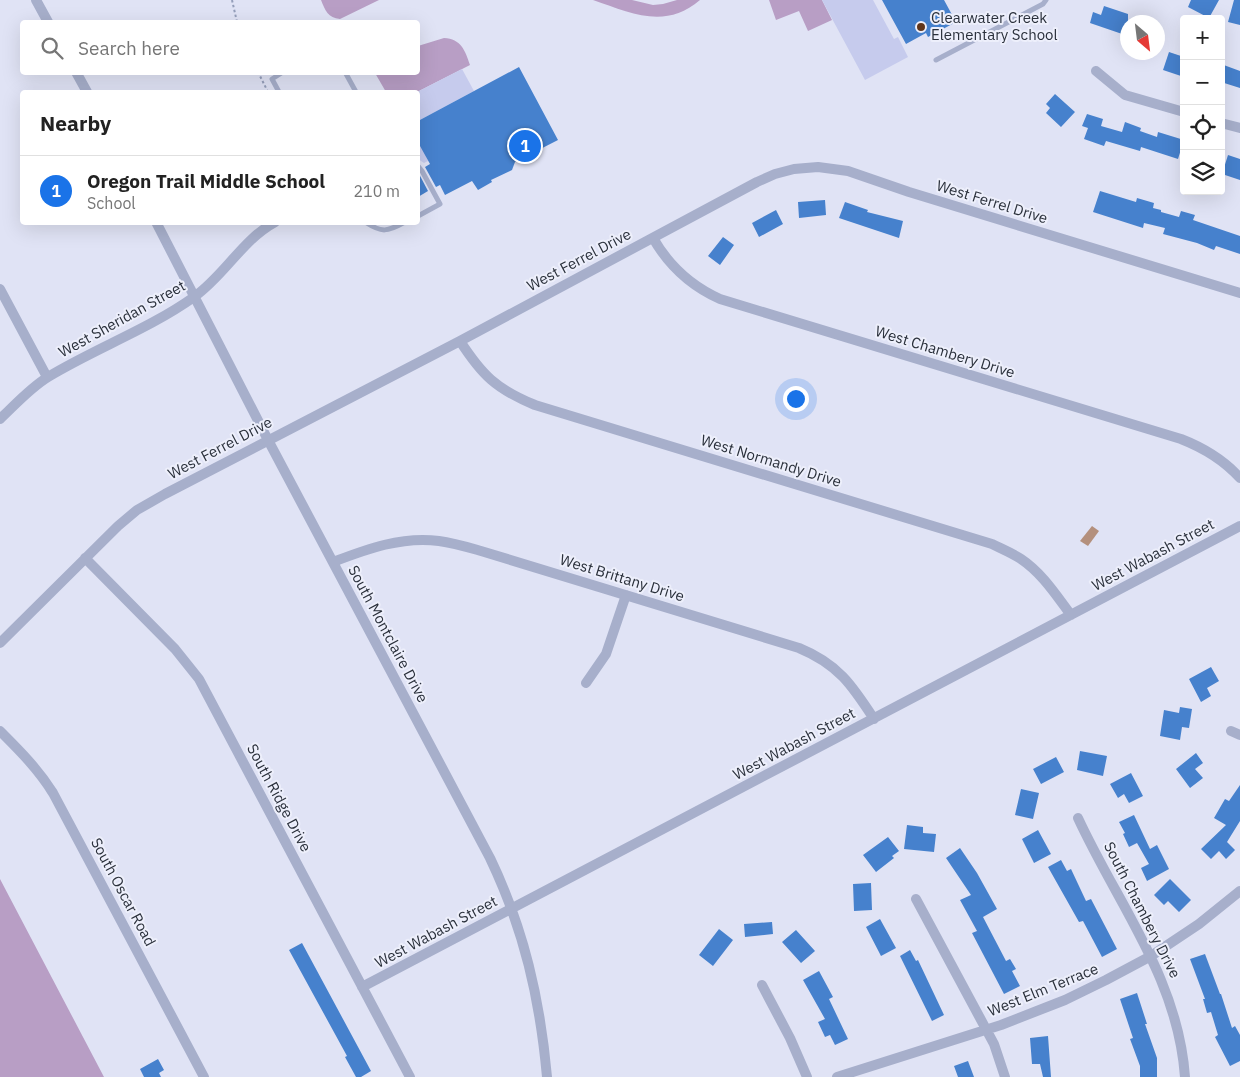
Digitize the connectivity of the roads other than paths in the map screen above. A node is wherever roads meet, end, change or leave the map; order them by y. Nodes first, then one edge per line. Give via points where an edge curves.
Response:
1 (36, 0) edge
2 (1043, 1) edge
3 (47, 20) edge
4 (936, 60) dead end
5 (1096, 71) dead end
6 (78, 75) edge
7 (278, 75) edge
8 (348, 75) edge
9 (86, 90) edge
10 (277, 90) edge
11 (355, 90) edge
12 (1180, 111) edge
13 (1225, 124) edge
14 (1240, 128) edge
15 (420, 168) edge
16 (420, 215) edge
17 (158, 225) edge
18 (270, 225) edge
19 (369, 225) edge
20 (399, 225) edge
21 (653, 238) junction
22 (0, 289) edge
23 (1240, 293) edge
24 (194, 297) junction
25 (460, 341) junction
26 (47, 377) junction
27 (0, 420) edge
28 (268, 440) junction
29 (1240, 478) edge
30 (1240, 526) edge
31 (85, 558) junction
32 (333, 562) junction
33 (626, 595) junction
34 (1071, 615) junction
35 (0, 642) edge
36 (586, 683) dead end
37 (874, 719) junction
38 (0, 731) edge
39 (1078, 818) dead end
40 (1240, 891) edge
41 (916, 899) dead end
42 (512, 909) junction
43 (1151, 956) junction
44 (762, 985) dead end
45 (362, 987) junction
46 (986, 1029) junction
47 (204, 1077) edge
48 (410, 1077) edge
49 (547, 1077) edge
50 (807, 1077) edge
51 (837, 1077) edge
52 (1005, 1077) edge
53 (1185, 1077) edge

1 - 3 street
2 - 4 lane
5 - 12 street via 1125,95
6 - 9 street
7 - 10 lane via 272,79
8 - 11 lane
13 - 14 street
15 - 16 lane via 440,204
17 - 24 street, South Montclaire Drive
18 - 24 street, West Sheridan Street via 244,246
19 - 20 lane via 386,231
21 - 23 street, West Ferrel Drive via 775,174 828,167
21 - 25 street, West Ferrel Drive
21 - 29 street, West Chambery Drive via 676,269 699,288 720,299 1181,439 1209,451
22 - 26 street
24 - 26 street, West Sheridan Street via 172,312
24 - 28 street, South Montclaire Drive
25 - 28 street, West Ferrel Drive
25 - 34 street, West Normandy Drive via 490,380 534,405 992,544 1030,566 1046,581
26 - 27 street, West Sheridan Street
28 - 31 street, West Ferrel Drive via 137,510
28 - 32 street, South Montclaire Drive
30 - 34 street, West Wabash Street
31 - 35 street, West Ferrel Drive
31 - 45 street, South Ridge Drive via 176,649 198,679
32 - 33 street, West Brittany Drive via 398,541 438,540
32 - 42 street, South Montclaire Drive via 490,858
33 - 36 street via 606,654
33 - 37 street, West Brittany Drive via 813,654 852,685
34 - 37 street, West Wabash Street
37 - 42 street, West Wabash Street
38 - 47 street, South Oscar Road via 31,762 53,793
39 - 43 street, South Chambery Drive
40 - 43 street, West Elm Terrace
41 - 46 street
42 - 45 street, West Wabash Street
42 - 49 street, South Montclaire Drive via 533,980 544,1038
43 - 46 street, West Elm Terrace via 1064,1000
43 - 53 street, South Chambery Drive via 1175,1016
44 - 50 street
45 - 48 street, South Ridge Drive
46 - 51 street, West Elm Terrace
46 - 52 street

